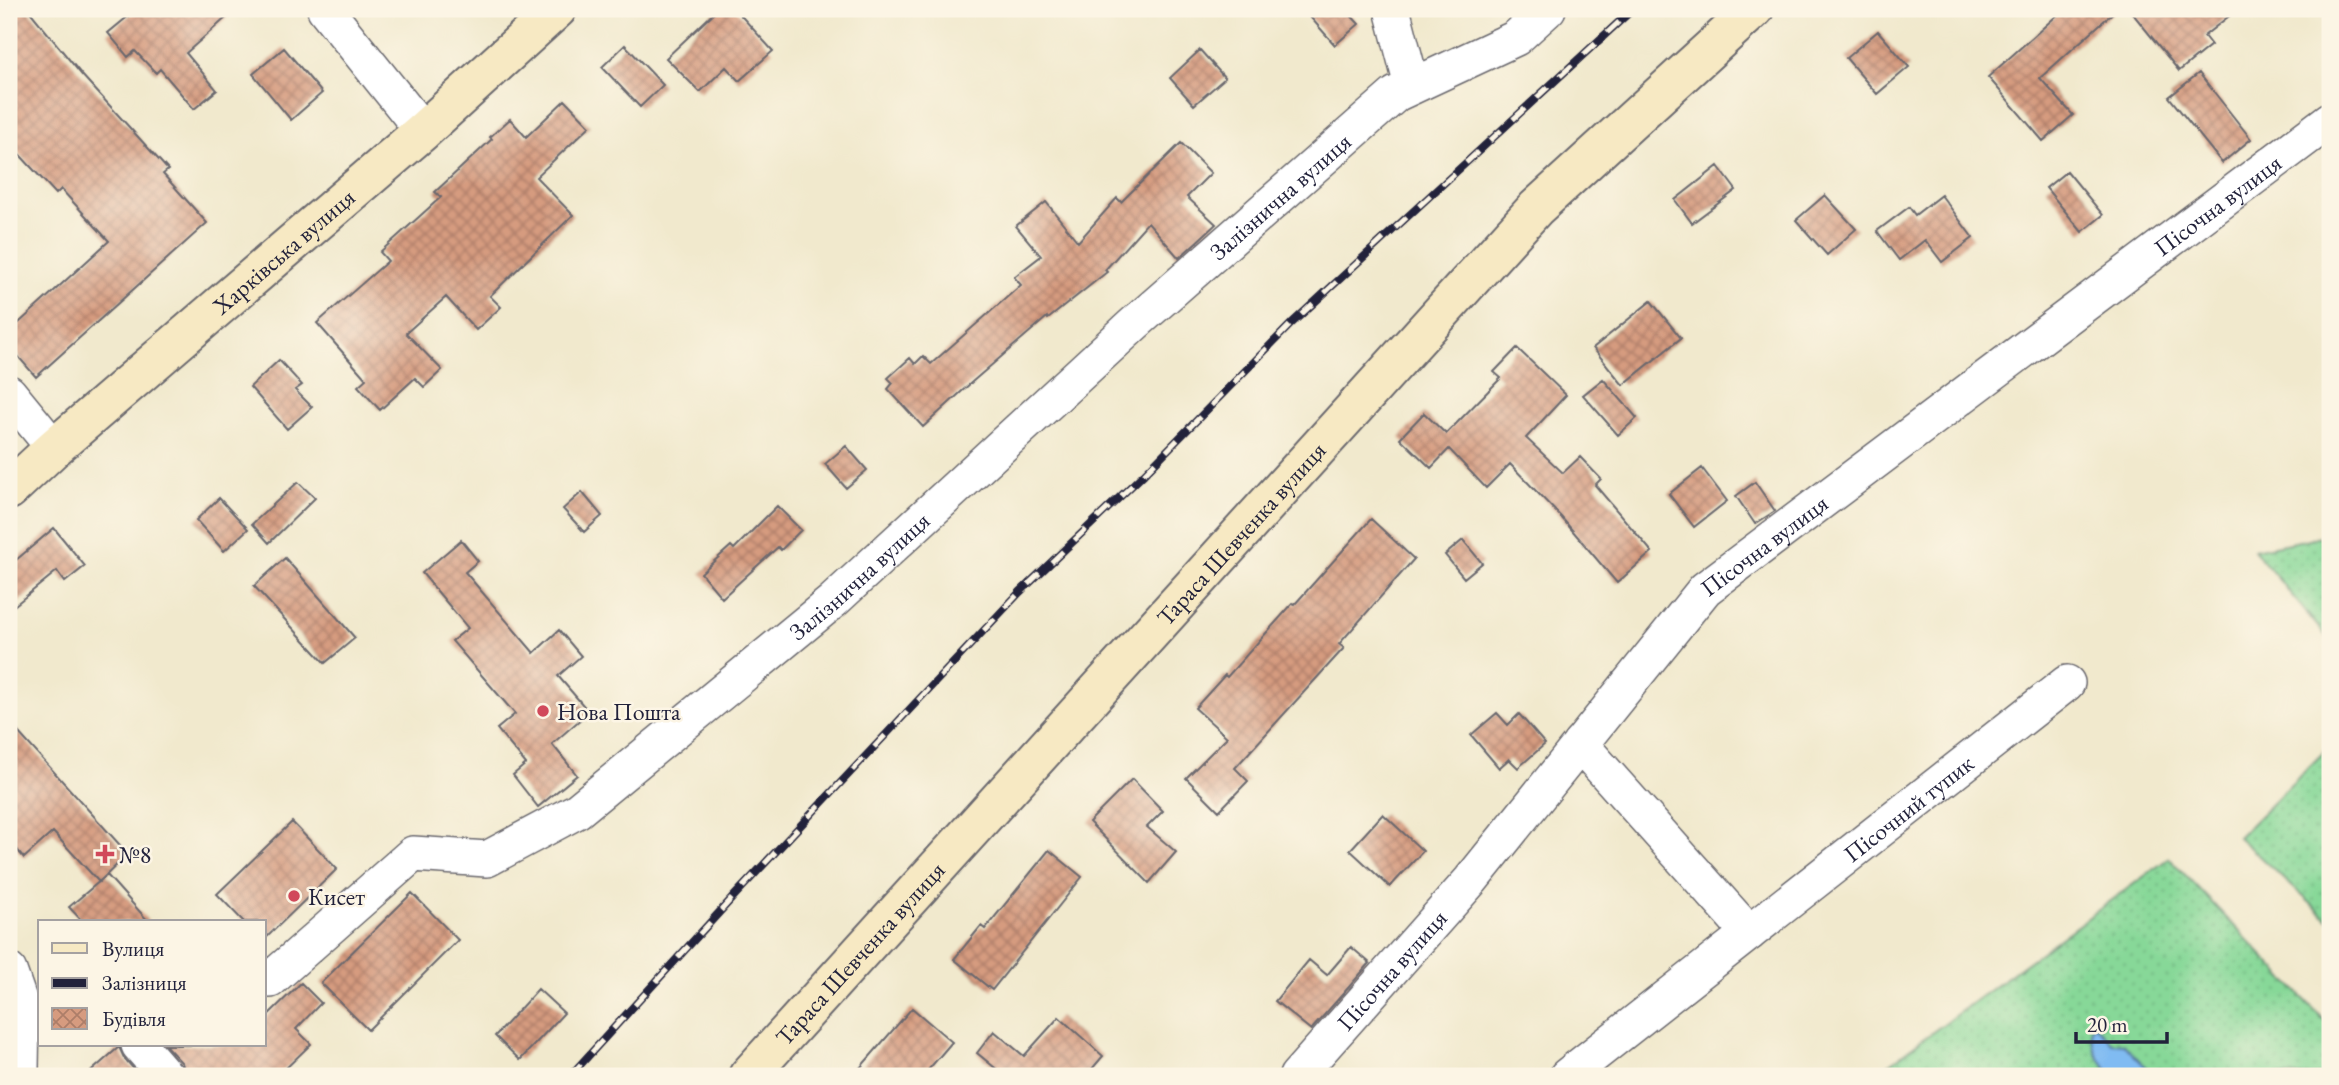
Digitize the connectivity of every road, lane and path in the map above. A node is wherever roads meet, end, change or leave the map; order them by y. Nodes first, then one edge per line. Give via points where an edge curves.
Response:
1 (324, 9) edge
2 (557, 9) edge
3 (1392, 9) edge
4 (1548, 9) edge
5 (1754, 9) edge
6 (1412, 86) junction
7 (2330, 120) edge
8 (423, 131) junction
9 (9, 393) edge
10 (54, 448) junction
11 (9, 490) edge
12 (2067, 683) dead end
13 (1580, 744) junction
14 (1749, 933) junction
15 (9, 971) edge
16 (266, 980) edge
17 (31, 1011) edge
18 (140, 1046) edge
19 (18, 1076) edge
20 (166, 1076) edge
21 (748, 1076) edge
22 (1297, 1076) edge
23 (1567, 1076) edge

1 - 8 street
2 - 8 street, Харківська вулиця
3 - 6 street
4 - 6 street, Залізнична вулиця via 1516,38
5 - 21 street, Тараса Шевченка вулиця via 1535,208
6 - 16 street, Залізнична вулиця via 1395,93 1134,324 833,601 577,811 487,859 413,854
7 - 13 street, Пісочна вулиця via 1705,589
8 - 10 street, Харківська вулиця
9 - 10 street
10 - 11 street, Харківська вулиця
12 - 14 street, Пісочний тупик
13 - 14 street
13 - 22 street, Пісочна вулиця via 1471,880
14 - 23 street, Пісочний тупик
15 - 17 street
17 - 19 street
18 - 20 street

